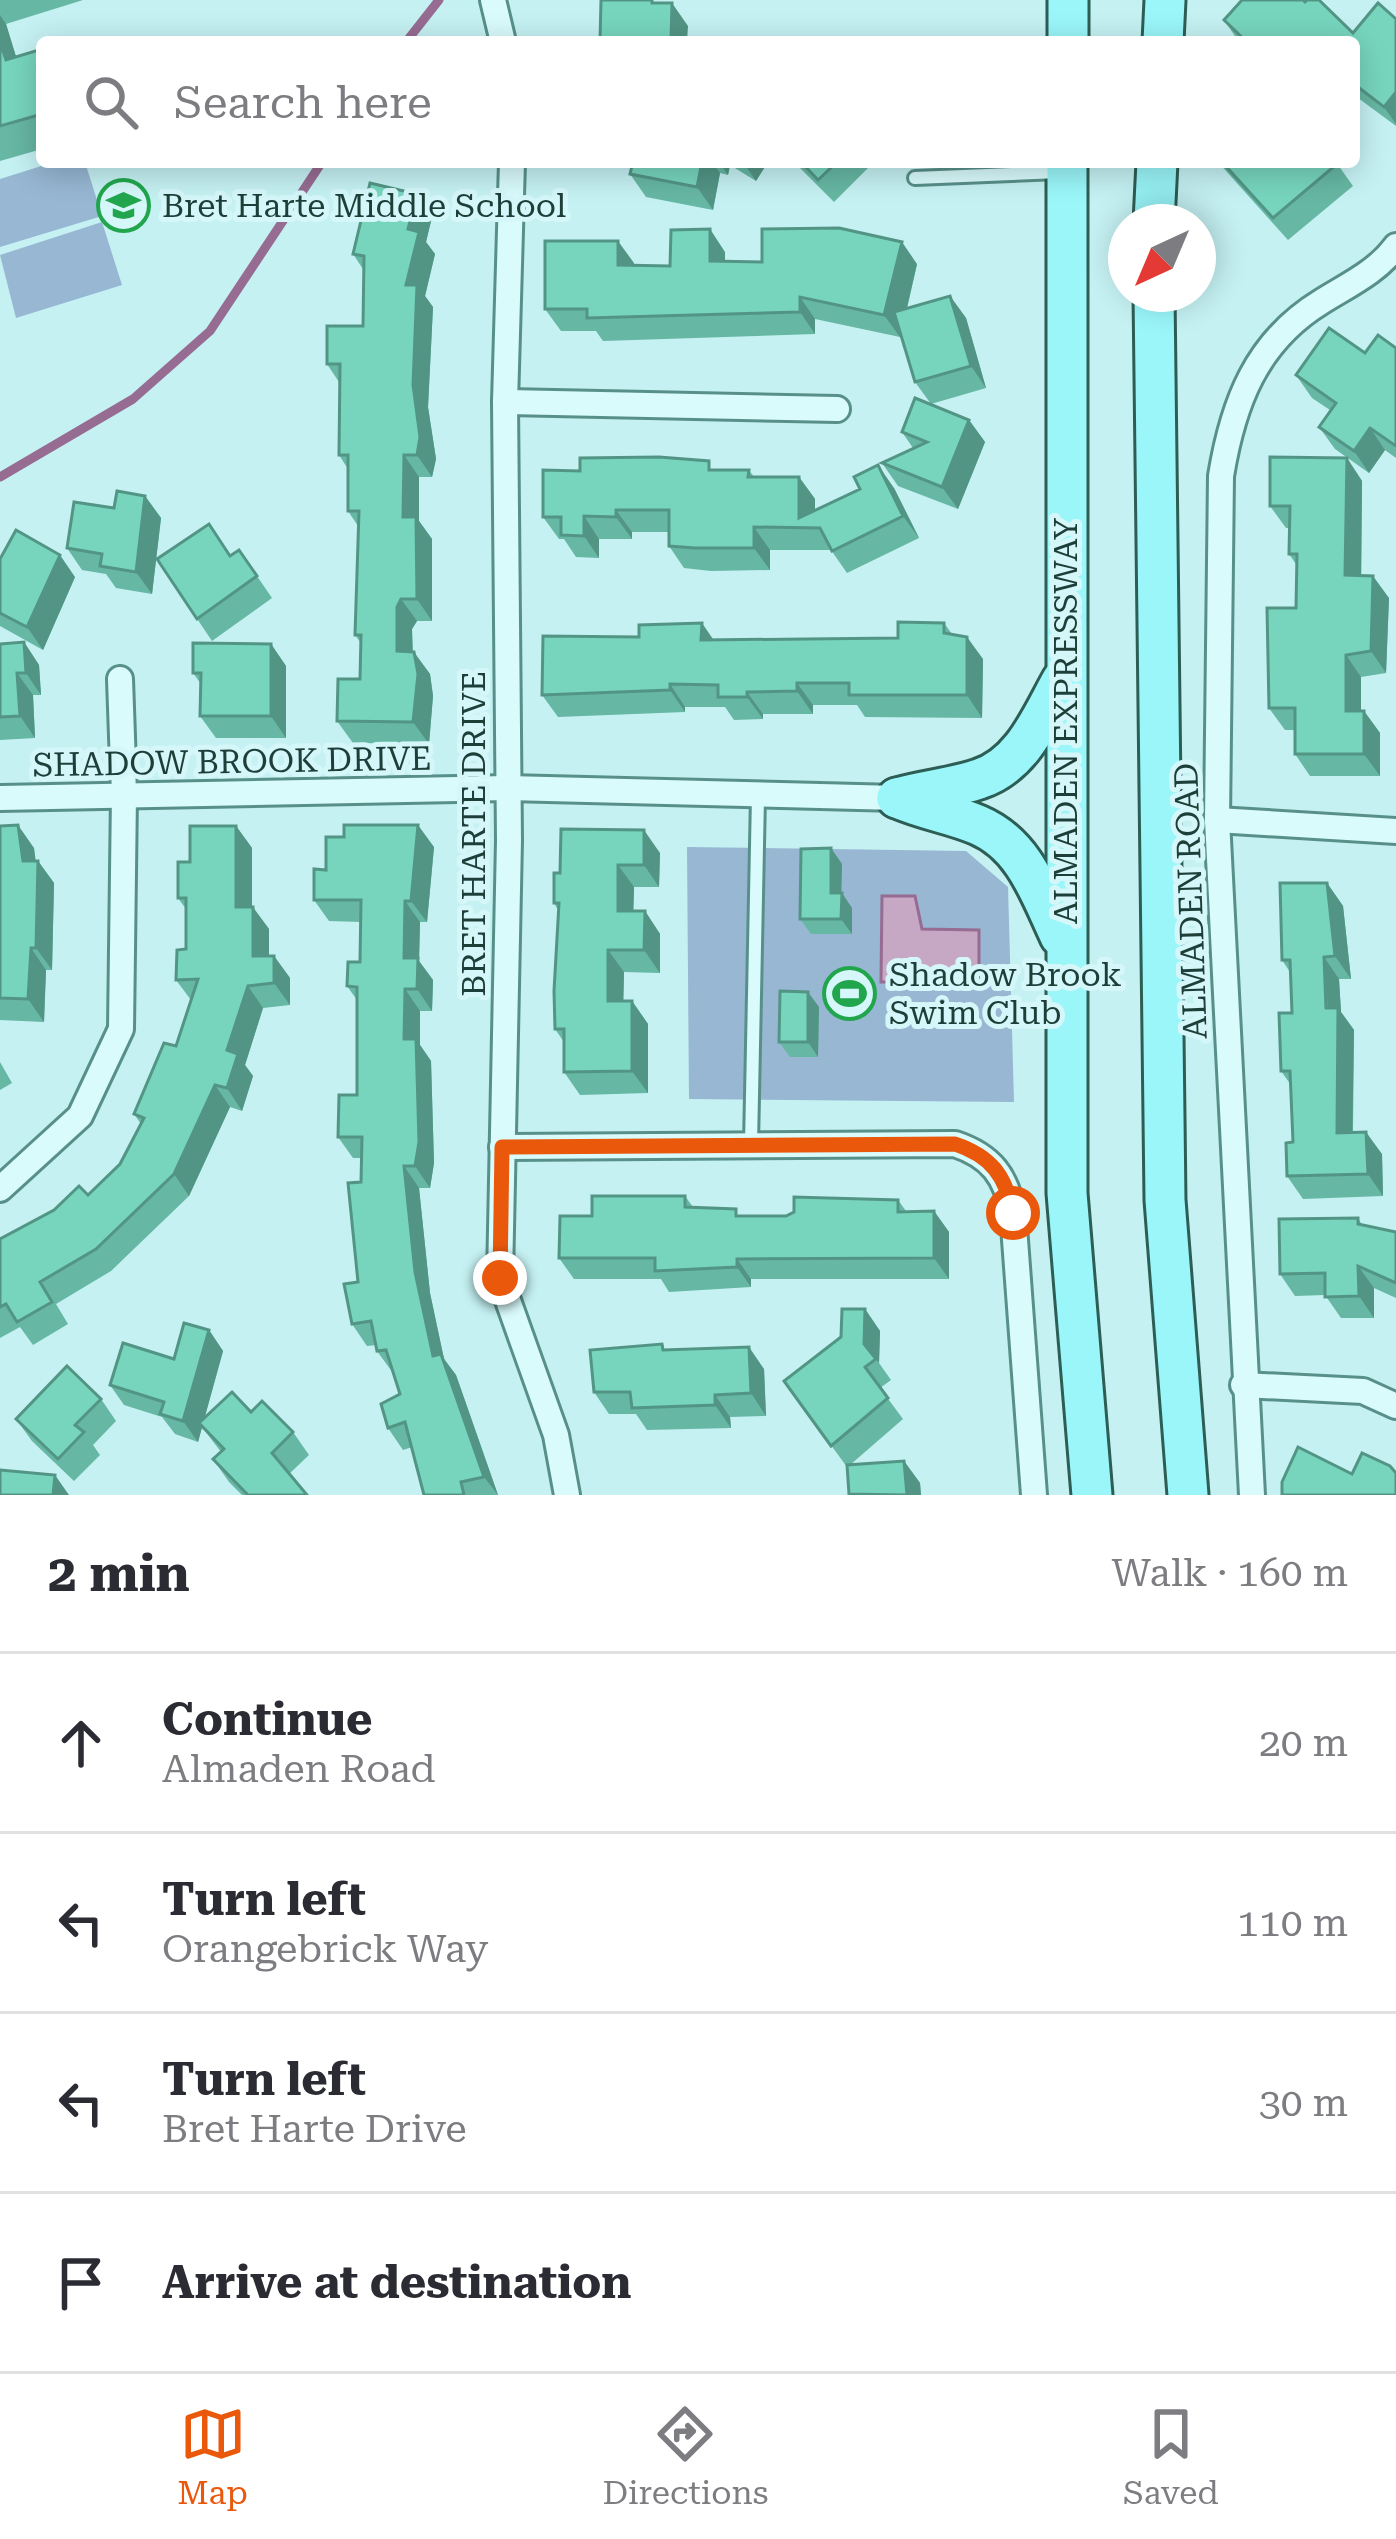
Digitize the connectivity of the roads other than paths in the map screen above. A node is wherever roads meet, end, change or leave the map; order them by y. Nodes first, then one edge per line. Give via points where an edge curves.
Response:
1 (493, 0) edge
2 (1068, 0) edge
3 (1165, 0) edge
4 (502, 36) edge
5 (1068, 36) edge
6 (1163, 36) edge
7 (512, 168) edge
8 (1052, 168) edge
9 (1066, 168) edge
10 (1157, 168) edge
11 (915, 178) dead end
12 (1155, 204) edge
13 (1392, 261) edge
14 (1154, 312) edge
15 (505, 402) junction
16 (837, 409) dead end
17 (1064, 677) junction
18 (120, 680) dead end
19 (508, 788) junction
20 (124, 794) junction
21 (758, 794) junction
22 (0, 798) edge
23 (897, 798) junction
24 (1217, 820) junction
25 (1396, 831) edge
26 (1065, 948) junction
27 (751, 1145) junction
28 (502, 1147) junction
29 (0, 1189) edge
30 (1243, 1385) junction
31 (1396, 1406) edge
32 (567, 1495) edge
33 (1034, 1495) edge
34 (1092, 1495) edge
35 (1188, 1495) edge
36 (1252, 1495) edge

1 - 4 street
2 - 5 main road
3 - 6 main road
7 - 15 street, BRET HARTE DRIVE
8 - 11 lane
9 - 17 main road, ALMADEN EXPRESSWAY
10 - 12 main road
13 - 24 street, ALMADEN ROAD via 1289,322 1240,397 1221,476
14 - 35 main road via 1165,1200
15 - 16 street
15 - 19 street, BRET HARTE DRIVE
17 - 23 main road via 1002,767
17 - 26 main road, ALMADEN EXPRESSWAY
18 - 20 street
19 - 20 street, SHADOW BROOK DRIVE
19 - 21 street, SHADOW BROOK DRIVE
19 - 28 street, BRET HARTE DRIVE
20 - 22 street, SHADOW BROOK DRIVE
20 - 29 street via 121,1029 80,1116
21 - 23 street, SHADOW BROOK DRIVE
21 - 27 lane
23 - 26 main road via 1003,840 1025,861
24 - 25 street
24 - 30 street, ALMADEN ROAD
26 - 34 main road, ALMADEN EXPRESSWAY via 1067,1193
27 - 28 street
27 - 33 street via 955,1144 990,1161 1013,1213
28 - 32 street, BRET HARTE DRIVE via 500,1278 556,1435
30 - 31 street via 1363,1391
30 - 36 street, ALMADEN ROAD

